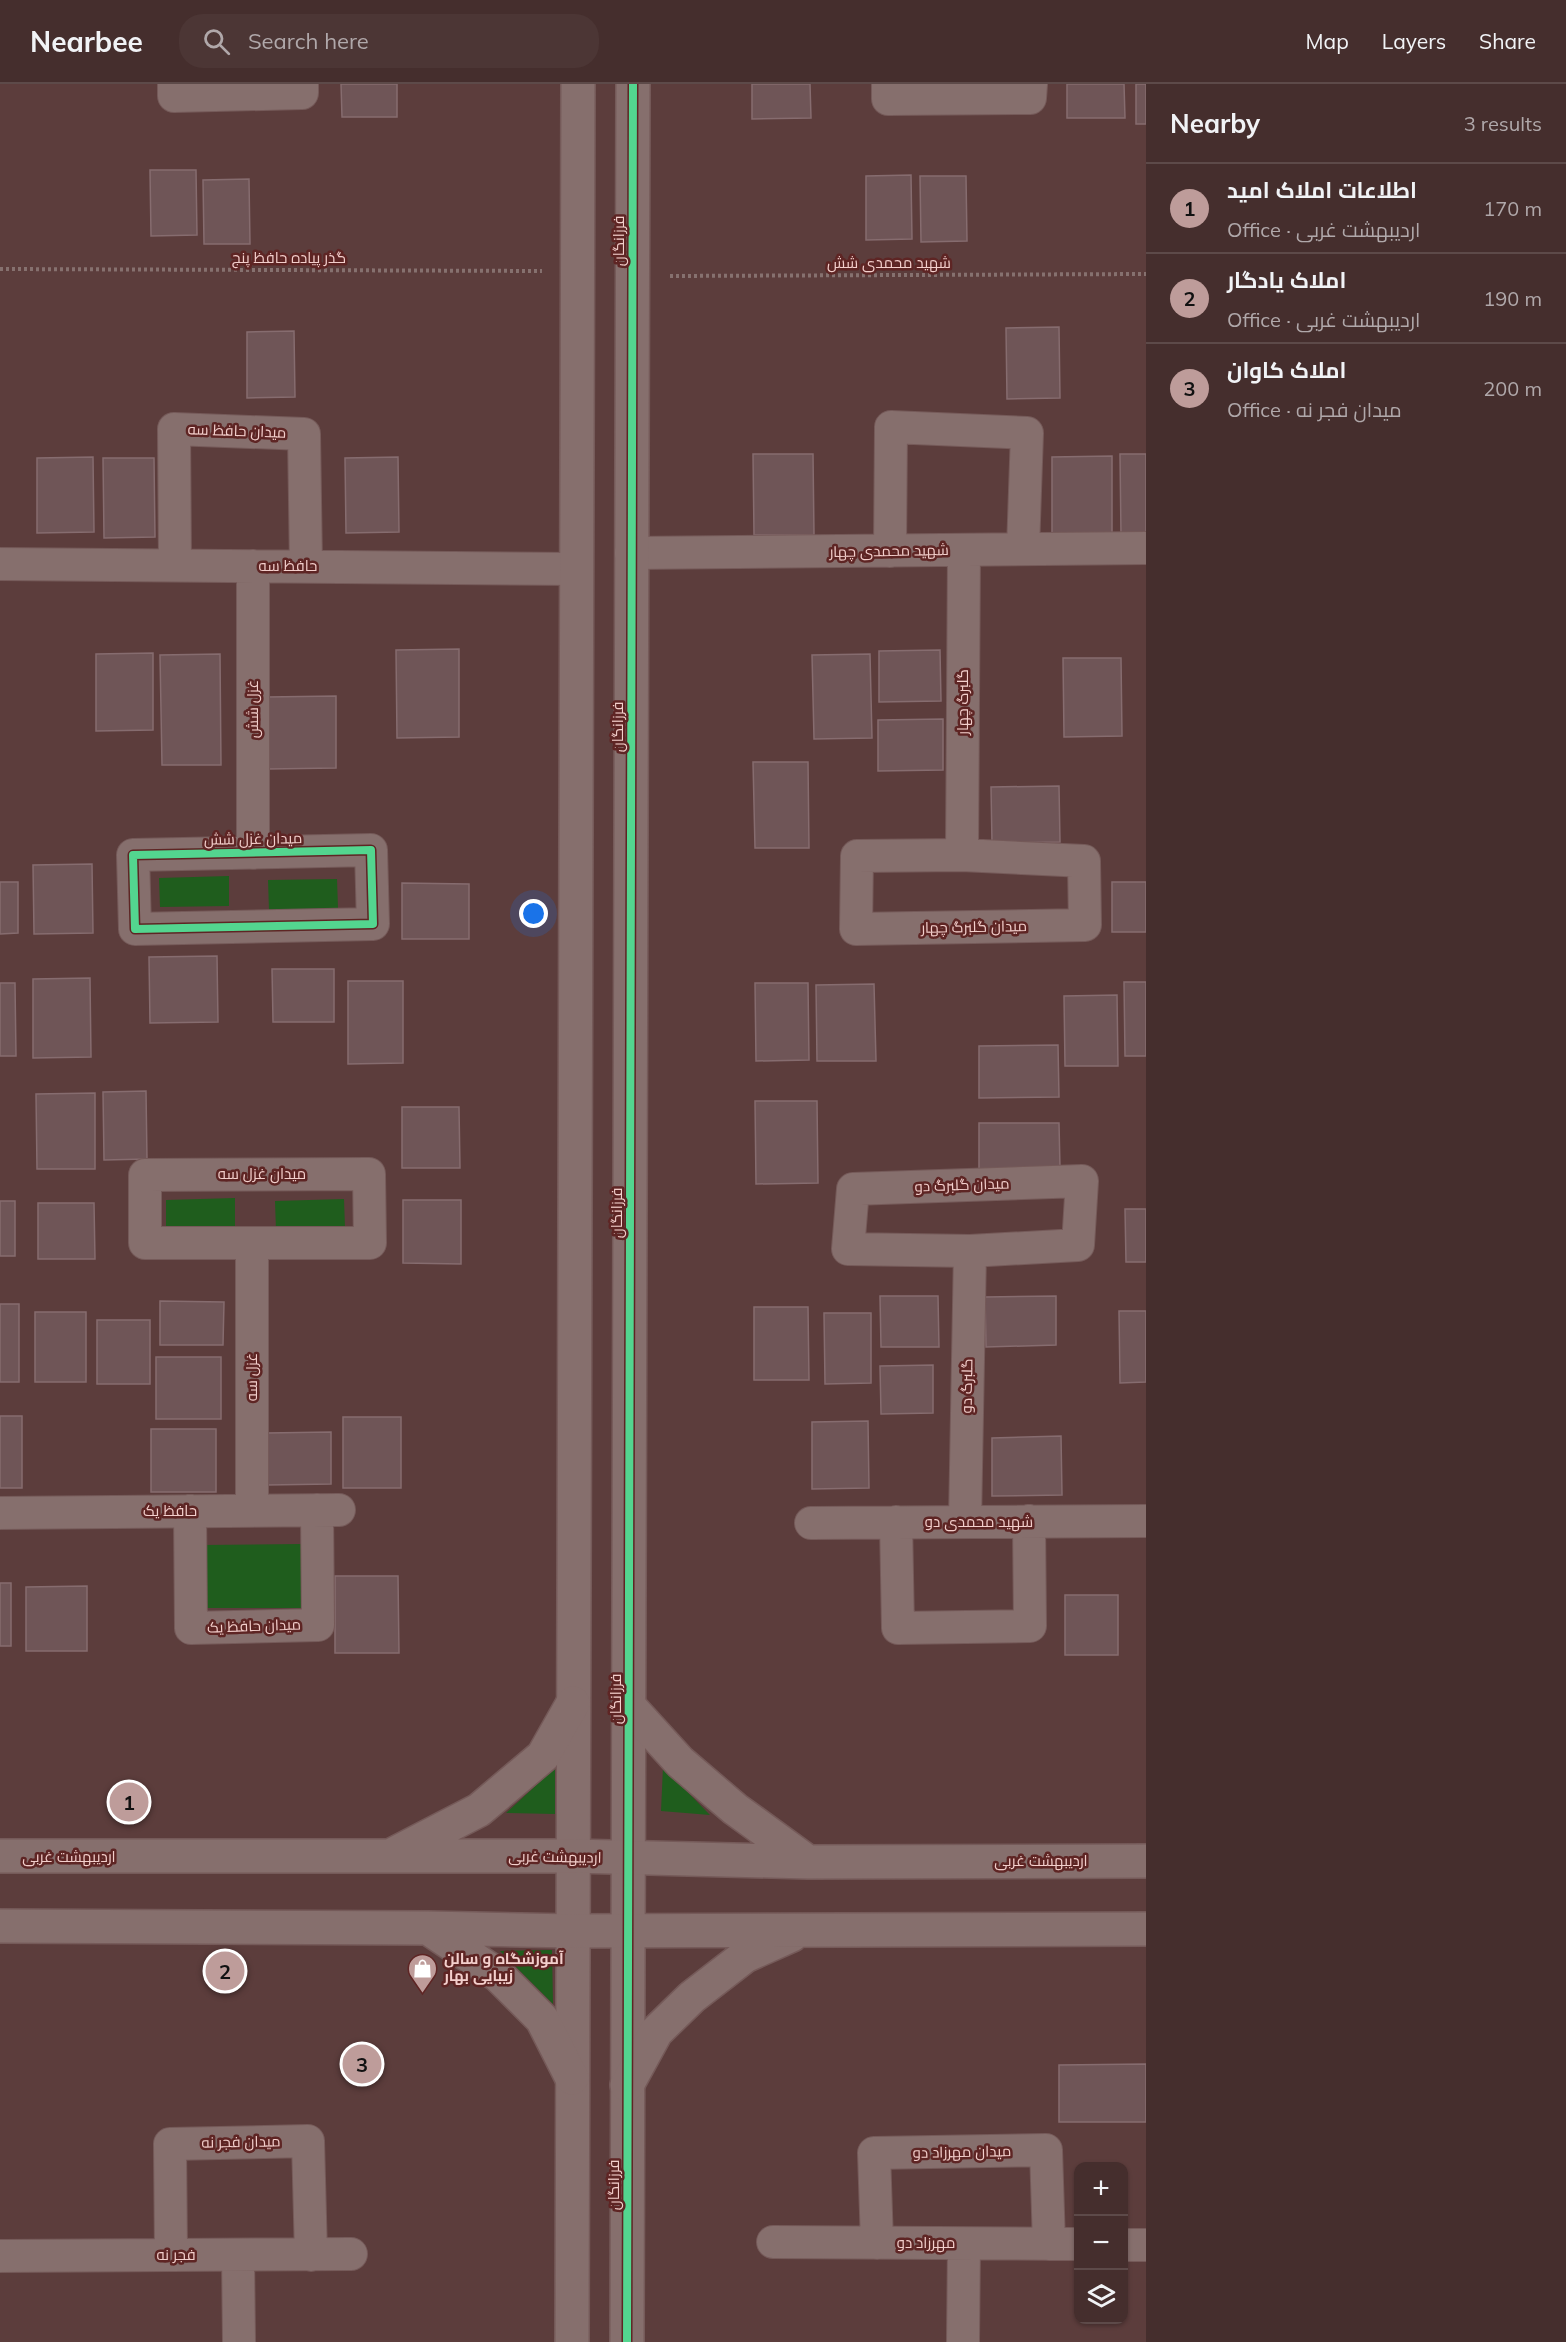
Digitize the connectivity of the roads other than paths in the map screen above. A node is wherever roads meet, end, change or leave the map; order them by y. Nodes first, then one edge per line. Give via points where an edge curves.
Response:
1 (174, 84) edge
2 (302, 84) edge
3 (578, 84) edge
4 (633, 84) edge
5 (888, 84) edge
6 (1031, 84) edge
7 (1146, 548) edge
8 (1023, 549) junction
9 (964, 550) junction
10 (890, 551) junction
11 (632, 553) junction
12 (0, 564) edge
13 (175, 565) junction
14 (253, 566) junction
15 (306, 566) junction
16 (577, 569) junction
17 (253, 853) junction
18 (962, 855) junction
19 (252, 1243) junction
20 (970, 1251) junction
21 (328, 1510) joint
22 (190, 1511) junction
23 (252, 1511) junction
24 (0, 1513) edge
25 (1029, 1521) junction
26 (1146, 1521) edge
27 (896, 1522) junction
28 (965, 1522) junction
29 (811, 1523) dead end
30 (573, 1703) junction
31 (629, 1706) junction
32 (0, 1856) edge
33 (573, 1856) junction
34 (388, 1857) junction
35 (629, 1858) junction
36 (1146, 1861) edge
37 (808, 1862) junction
38 (0, 1926) edge
39 (428, 1928) junction
40 (1146, 1929) edge
41 (802, 1930) junction
42 (573, 1931) junction
43 (629, 1931) junction
44 (572, 2078) junction
45 (627, 2085) junction
46 (773, 2242) dead end
47 (877, 2243) junction
48 (963, 2244) junction
49 (1064, 2244) edge
50 (1128, 2245) edge
51 (1146, 2245) edge
52 (351, 2254) dead end
53 (171, 2255) junction
54 (238, 2255) junction
55 (311, 2255) junction
56 (0, 2256) edge
57 (239, 2342) edge
58 (572, 2342) edge
59 (627, 2342) edge
60 (963, 2342) edge

1 - 2 street via 174,96 302,93
3 - 16 street
4 - 11 street, فرزانگان
5 - 6 street via 888,99 1030,98
7 - 8 street, شهید محمدی چهار
8 - 9 street, شهید محمدی چهار
8 - 10 street via 1027,433 891,427
9 - 10 street, شهید محمدی چهار
9 - 18 street, گلبرگ چهار
10 - 11 street, شهید محمدی چهار
11 - 31 street, فرزانگان
12 - 13 street, حافظ سه
13 - 14 street, حافظ سه
13 - 15 street, میدان حافظ سه via 174,429 304,434
14 - 15 street, حافظ سه
14 - 17 street, غزل شش
15 - 16 street, حافظ سه
16 - 30 street
17 - 17 street, میدان غزل شش via 371,850 373,924 135,929 133,855
18 - 18 street, میدان گلبرگ چهار via 857,856 856,929 1084,925 1084,861
19 - 19 street, میدان غزل سه via 145,1243 145,1175 369,1174 369,1243
19 - 23 street, غزل سه
20 - 20 street, میدان گلبرگ دو via 848,1249 853,1189 1082,1181 1078,1245
20 - 28 street, گلبرگ دو
21 - 22 street, میدان حافظ یک via 318,1625 191,1628
21 - 23 street, حافظ یک
22 - 23 street, حافظ یک
22 - 24 street, حافظ یک
25 - 26 street, شهید محمدی دو
25 - 27 street via 1030,1626 898,1628
25 - 28 street, شهید محمدی دو
27 - 28 street, شهید محمدی دو
27 - 29 street, شهید محمدی دو
30 - 33 street
30 - 34 street via 543,1756 479,1810
31 - 35 street, فرزانگان
31 - 37 street via 680,1762 735,1809
32 - 34 street, اردیبهشت غربی
33 - 34 street, اردیبهشت غربی
33 - 35 street, اردیبهشت غربی
33 - 42 street
35 - 37 street, اردیبهشت غربی
35 - 43 street, فرزانگان
36 - 37 street, اردیبهشت غربی
38 - 39 street
39 - 42 street
39 - 44 street via 498,1975 542,2019
40 - 41 street
41 - 43 street
41 - 45 street via 745,1956 692,1997 656,2032
42 - 43 street
42 - 44 street
43 - 45 street, فرزانگان
44 - 58 street
45 - 59 street, فرزانگان
46 - 47 street, مهرزاد دو
47 - 48 street, مهرزاد دو
47 - 49 street, میدان مهرزاد دو via 874,2153 1046,2150
48 - 49 street, مهرزاد دو
48 - 60 street
50 - 51 street
52 - 55 street, فجر نه
53 - 54 street, فجر نه
53 - 55 street, میدان فجر نه via 170,2144 308,2140
53 - 56 street, فجر نه
54 - 55 street, فجر نه
54 - 57 street

